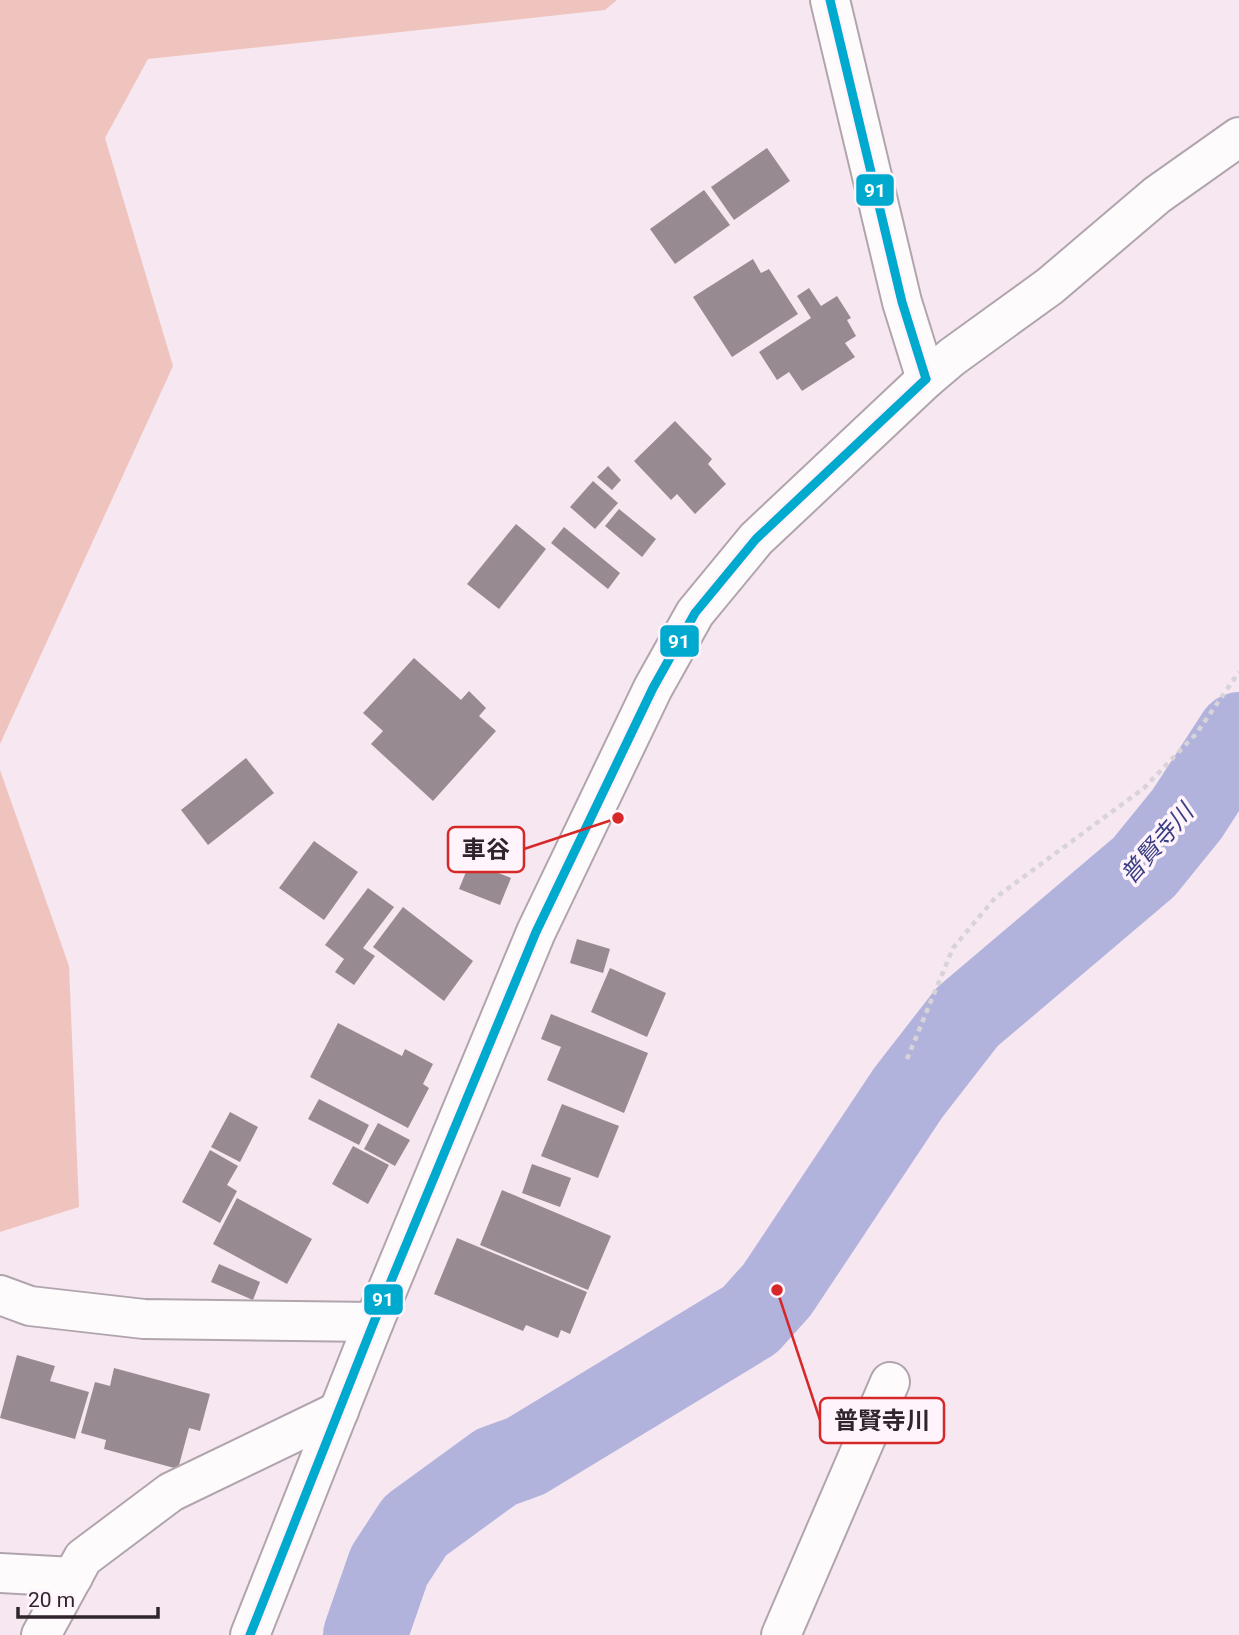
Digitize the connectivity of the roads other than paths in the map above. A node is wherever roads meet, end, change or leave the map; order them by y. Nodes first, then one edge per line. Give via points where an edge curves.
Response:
1 (830, 0) edge
2 (1239, 137) edge
3 (926, 379) junction
4 (0, 1295) edge
5 (374, 1322) junction
6 (890, 1382) dead end
7 (339, 1411) junction
8 (0, 1573) edge
9 (73, 1577) junction
10 (41, 1635) edge
11 (250, 1635) edge
12 (781, 1635) edge

1 - 3 street via 902,302
2 - 3 street via 1157,195 1050,286
3 - 5 street via 756,539 695,613 653,688 536,932
4 - 5 street via 30,1306 144,1319
5 - 7 street
6 - 12 street
7 - 9 street via 171,1492 83,1558
7 - 11 street
8 - 9 street
9 - 10 street

